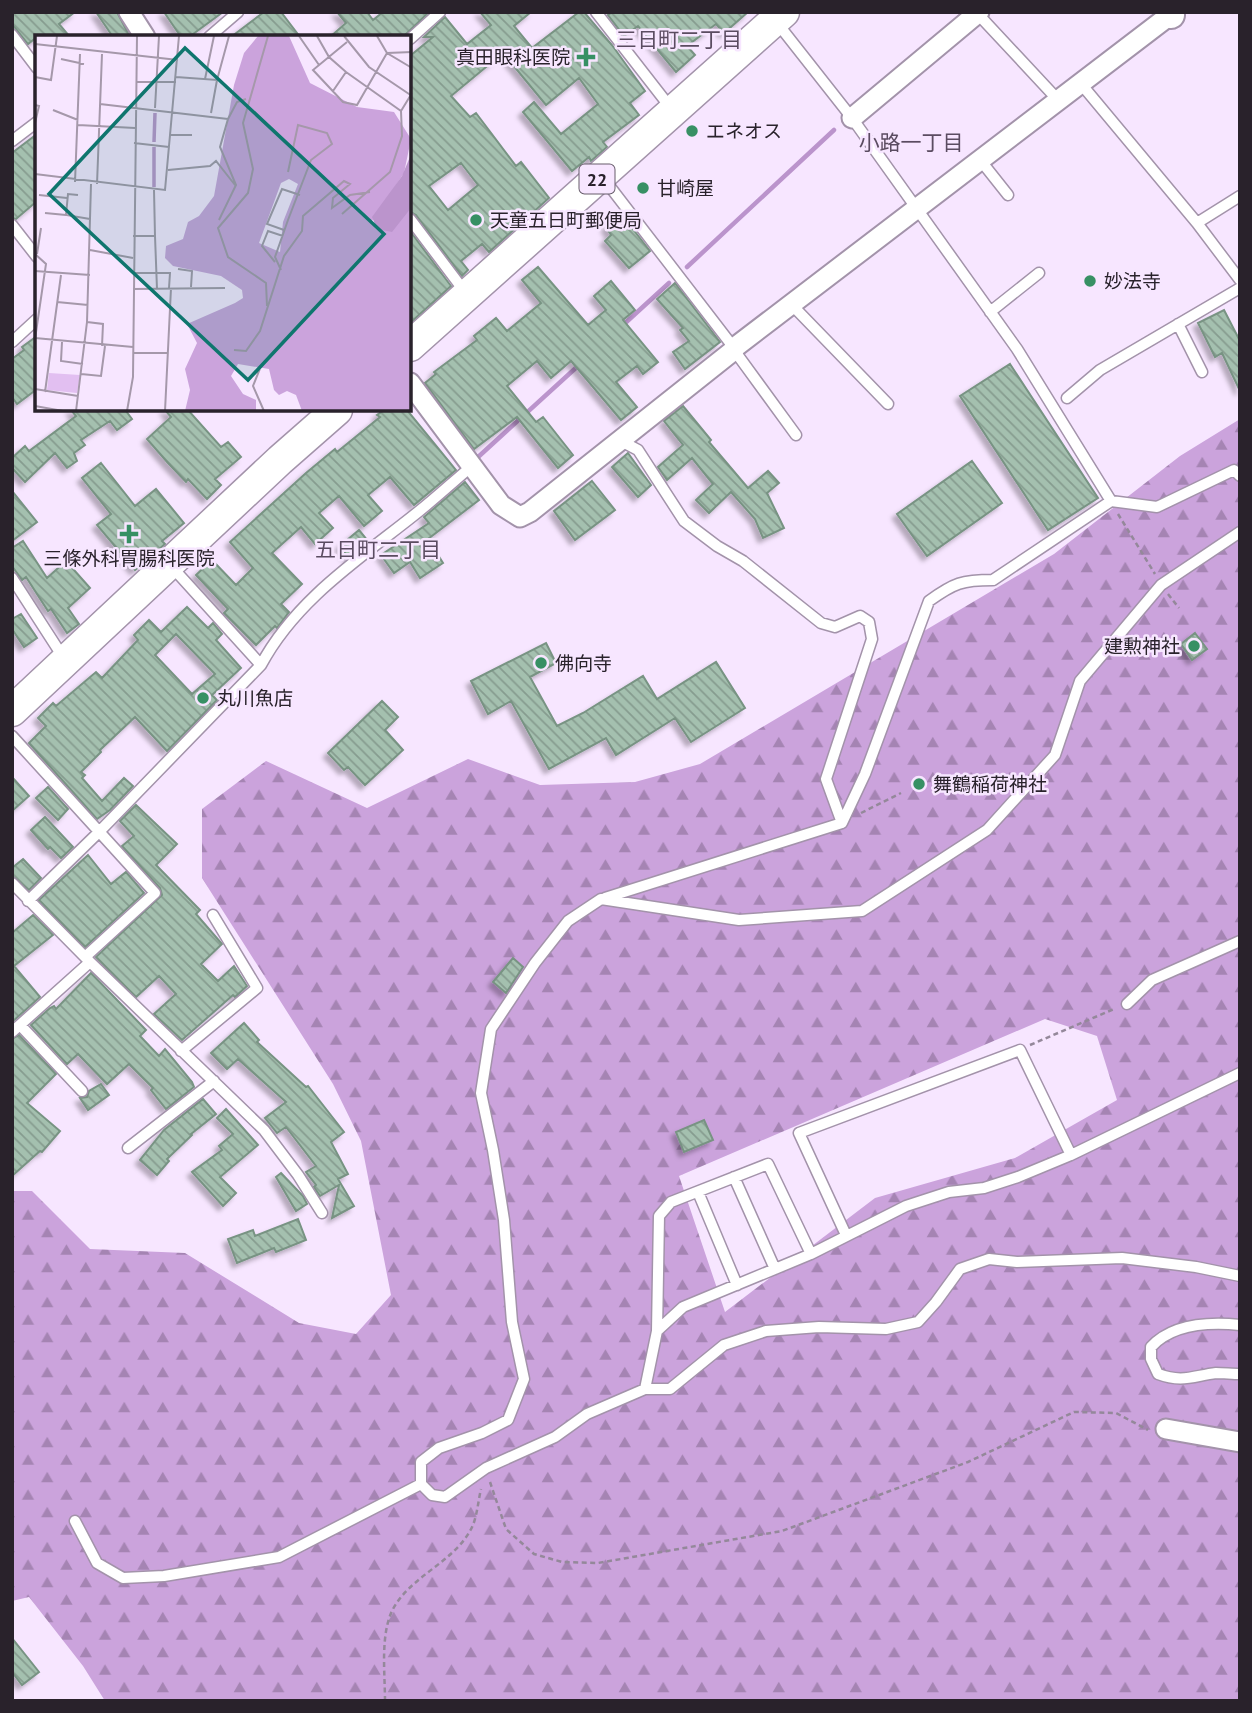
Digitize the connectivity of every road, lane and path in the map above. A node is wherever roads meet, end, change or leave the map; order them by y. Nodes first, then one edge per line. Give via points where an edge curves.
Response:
1 (129, 12) edge
2 (239, 12) edge
3 (440, 12) edge
4 (596, 12) edge
5 (977, 13) edge
6 (1171, 13) edge
7 (776, 15) edge
8 (12, 35) edge
9 (144, 35) edge
10 (211, 35) edge
11 (411, 38) edge
12 (35, 65) edge
13 (1082, 85) junction
14 (1060, 101) junction
15 (673, 110) junction
16 (852, 118) junction
17 (35, 124) edge
18 (12, 141) edge
19 (981, 161) junction
20 (601, 175) junction
21 (1008, 195) dead end
22 (1240, 196) edge
23 (915, 209) junction
24 (411, 220) edge
25 (1197, 223) junction
26 (12, 225) edge
27 (35, 254) edge
28 (1039, 273) dead end
29 (1240, 280) edge
30 (1240, 288) edge
31 (467, 295) junction
32 (792, 305) junction
33 (990, 312) junction
34 (35, 321) edge
35 (1178, 324) junction
36 (12, 342) edge
37 (411, 345) edge
38 (734, 349) junction
39 (1202, 372) dead end
40 (411, 384) edge
41 (1067, 398) dead end
42 (888, 404) dead end
43 (336, 411) edge
44 (796, 435) dead end
45 (621, 441) junction
46 (472, 466) junction
47 (1240, 476) edge
48 (1111, 501) junction
49 (1240, 532) edge
50 (169, 564) junction
51 (12, 578) edge
52 (1161, 585) junction
53 (1179, 608) dead end
54 (65, 661) junction
55 (261, 664) junction
56 (12, 711) edge
57 (12, 736) edge
58 (901, 793) dead end
59 (842, 823) junction
60 (99, 832) junction
61 (12, 883) edge
62 (601, 899) junction
63 (28, 901) junction
64 (213, 915) dead end
65 (1240, 942) edge
66 (87, 960) junction
67 (1127, 1004) joint
68 (16, 1029) edge
69 (1020, 1050) junction
70 (181, 1051) junction
71 (1240, 1073) edge
72 (214, 1081) junction
73 (82, 1091) dead end
74 (128, 1148) dead end
75 (1071, 1155) junction
76 (734, 1177) junction
77 (698, 1192) junction
78 (322, 1213) dead end
79 (846, 1235) junction
80 (811, 1254) junction
81 (775, 1269) junction
82 (1240, 1276) edge
83 (737, 1285) junction
84 (1240, 1325) edge
85 (657, 1331) junction
86 (1240, 1374) edge
87 (645, 1389) junction
88 (1157, 1430) joint
89 (1240, 1442) edge
90 (486, 1468) junction
91 (421, 1484) junction
92 (75, 1521) dead end
93 (385, 1701) edge

1 - 9 street
2 - 10 lane
3 - 11 lane
4 - 15 lane
5 - 14 lane
5 - 16 street
6 - 13 street
7 - 15 main road, 22
7 - 16 lane
8 - 12 lane
13 - 14 street
13 - 25 lane
14 - 19 street
15 - 20 main road, 22
16 - 23 lane
17 - 18 lane
19 - 21 lane
19 - 23 street
20 - 31 main road, 22
20 - 38 lane
22 - 25 lane
23 - 32 street
23 - 33 lane
24 - 31 lane
25 - 29 lane
26 - 27 lane
28 - 33 lane
30 - 35 lane
31 - 37 main road, 22
32 - 38 street
32 - 42 lane
33 - 48 lane
34 - 36 lane
35 - 39 lane
35 - 41 lane via 1100,370
38 - 44 lane
38 - 45 street
40 - 46 street
43 - 50 main road
45 - 46 street via 520,517 501,505
45 - 59 lane via 638,450 684,521 821,623 835,627 859,617 869,622 872,639 827,779
46 - 55 lane via 325,585 272,644
47 - 48 lane via 1234,470 1157,507
48 - 52 path
48 - 59 lane via 993,580 951,584 929,601 865,774
49 - 52 lane
50 - 54 main road
50 - 55 lane
51 - 54 lane
52 - 53 path
52 - 62 lane via 1080,681 1055,755 987,830 862,911 740,920
54 - 56 main road
55 - 60 lane
57 - 60 lane
58 - 59 path
59 - 62 lane
60 - 63 lane
60 - 66 lane via 155,893
61 - 63 lane
62 - 91 lane via 568,921 491,1029 481,1093 502,1209 512,1322 524,1379 509,1420 439,1448 421,1462
63 - 66 lane
64 - 70 lane via 257,988
65 - 67 lane via 1152,980
66 - 68 lane
66 - 70 lane
67 - 69 path
68 - 73 lane
69 - 75 lane
69 - 79 lane via 799,1133
70 - 72 lane
71 - 75 lane
72 - 74 lane
72 - 78 lane via 264,1130
75 - 79 lane via 984,1188 925,1199
76 - 77 lane
76 - 80 lane via 768,1164
76 - 81 lane
77 - 83 lane
77 - 85 lane via 671,1202 659,1216
79 - 80 lane
80 - 81 lane
81 - 83 lane
82 - 87 lane via 1122,1258 989,1259 960,1269 918,1322 886,1329 819,1326 766,1331 724,1345 670,1389
83 - 85 lane via 683,1307
84 - 86 lane via 1219,1323 1176,1330 1151,1346 1158,1374 1167,1378
85 - 87 lane
87 - 90 lane
88 - 89 street
88 - 90 path via 1116,1413 1074,1412 968,1462 782,1531 598,1563 562,1562 534,1554 506,1529
90 - 91 lane via 445,1497 432,1495
90 - 93 path via 471,1530 393,1609 387,1630
91 - 92 lane via 279,1558 164,1576 123,1578 97,1563

